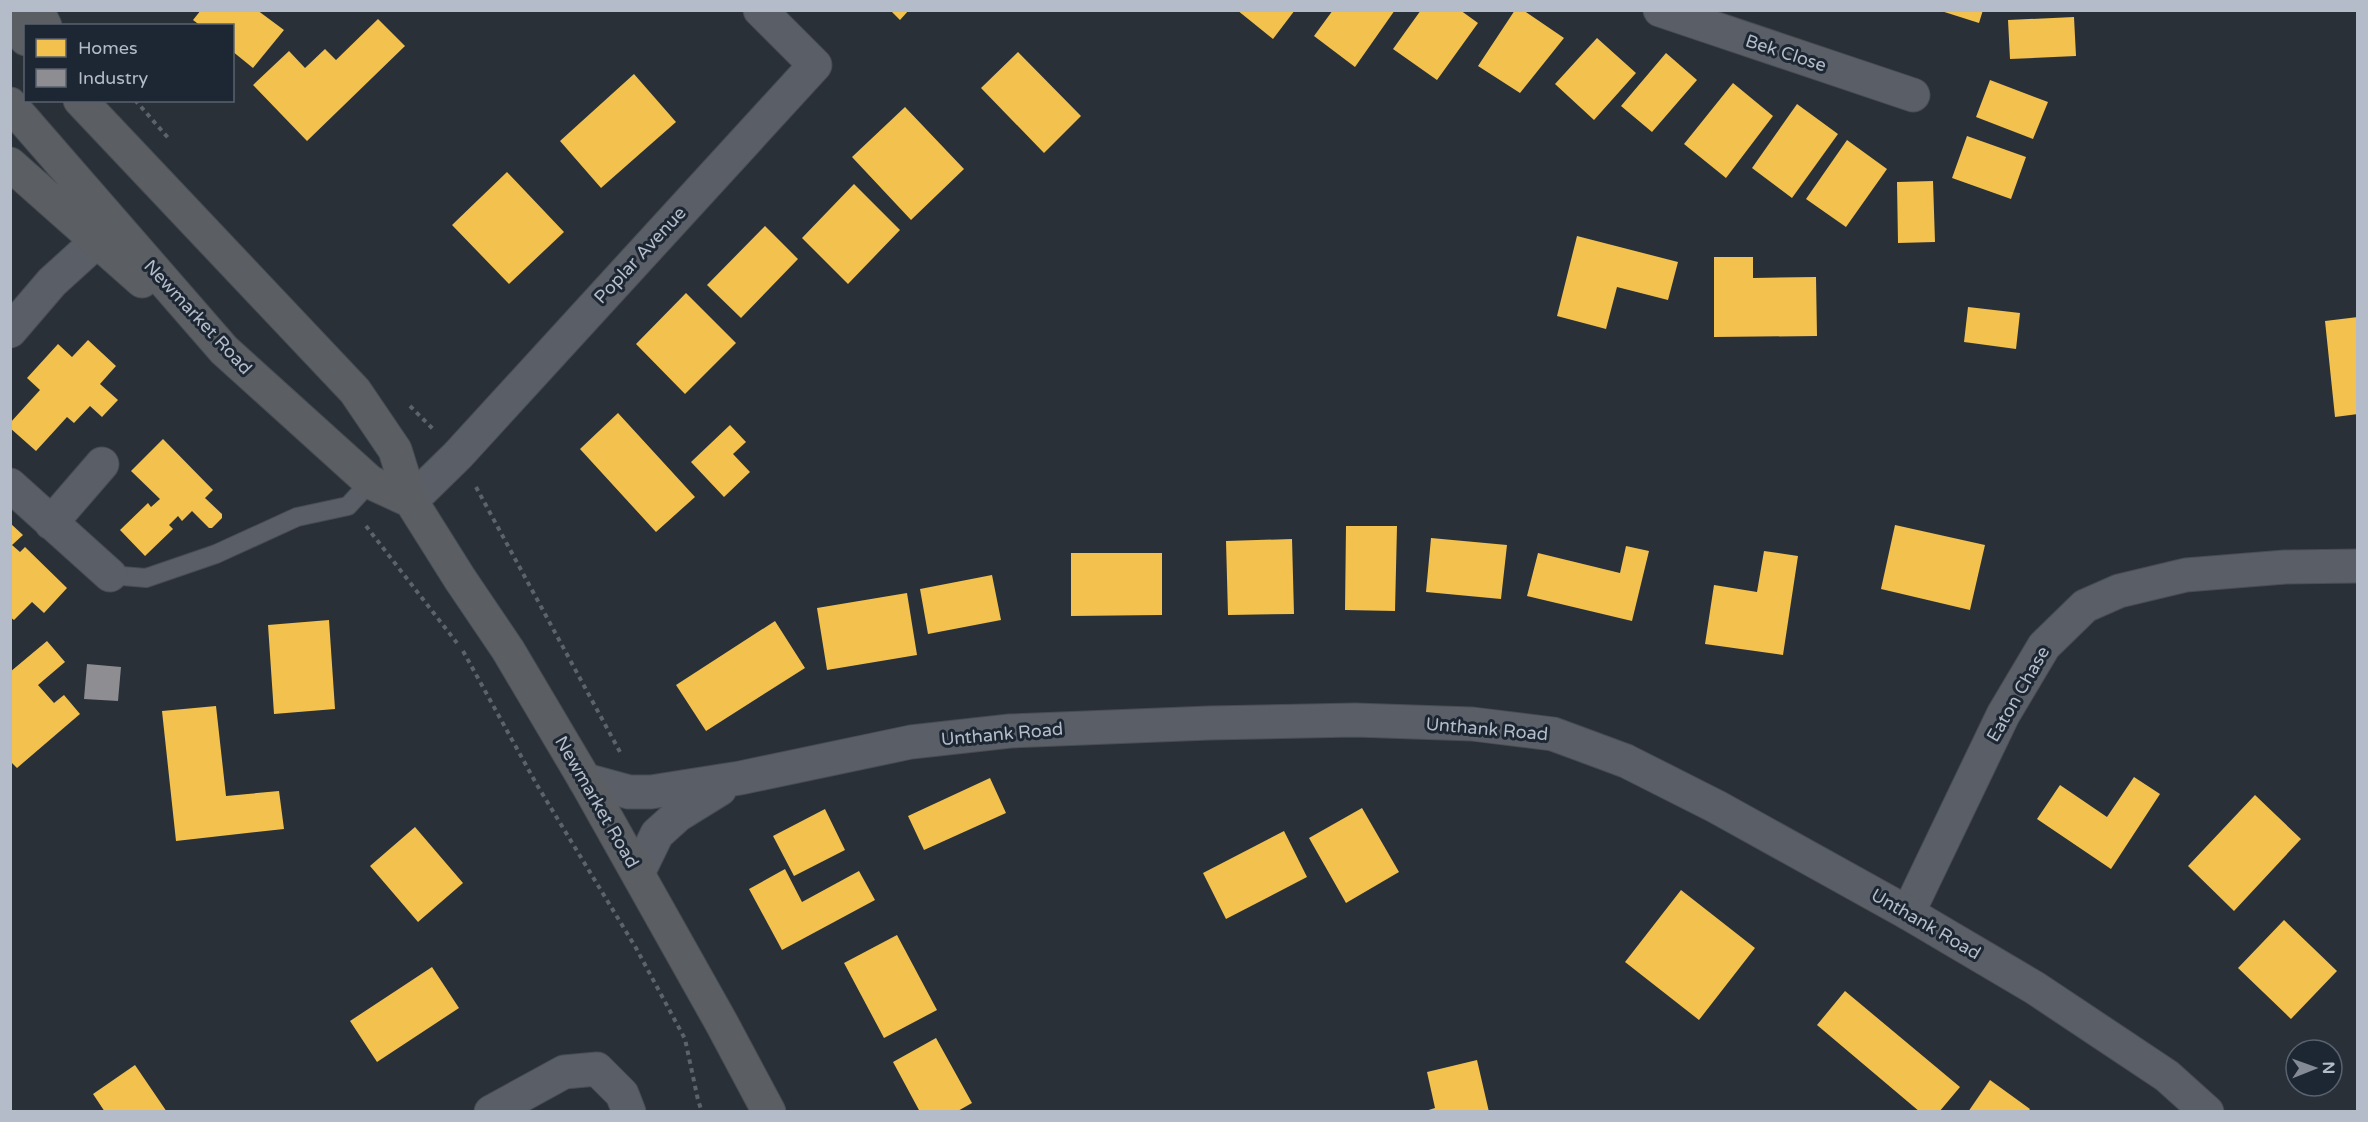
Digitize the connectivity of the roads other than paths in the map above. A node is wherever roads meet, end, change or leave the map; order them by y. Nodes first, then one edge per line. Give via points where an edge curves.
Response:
1 (37, 10) edge
2 (760, 10) edge
3 (1660, 10) edge
4 (10, 21) edge
5 (44, 24) edge
6 (24, 37) edge
7 (1913, 94) dead end
8 (82, 102) edge
9 (10, 104) edge
10 (10, 164) edge
11 (96, 242) junction
12 (10, 331) edge
13 (224, 350) junction
14 (102, 464) dead end
15 (370, 482) junction
16 (10, 485) edge
17 (411, 501) junction
18 (51, 523) junction
19 (2358, 567) edge
20 (110, 575) joint
21 (740, 778) junction
22 (585, 780) junction
23 (638, 873) junction
24 (1908, 913) junction
25 (491, 1112) edge
26 (629, 1112) edge
27 (769, 1112) edge
28 (2207, 1112) edge

1 - 5 highway
2 - 17 street, Poplar Avenue via 815,65 458,455
3 - 7 street, Bek Close
4 - 6 highway
8 - 17 highway, Newmarket Road via 355,391 395,450
9 - 13 highway, Newmarket Road
10 - 11 highway
11 - 12 street via 52,282
11 - 13 highway
13 - 15 highway, Newmarket Road
14 - 18 street
15 - 17 highway, Newmarket Road
15 - 20 lane via 348,506 297,517 216,554 147,578
16 - 18 street
17 - 22 highway, Newmarket Road via 508,650
18 - 20 street
19 - 24 street, Eaton Chase via 2285,567 2186,575 2119,591 2085,606 2044,646 2003,715
21 - 22 street, Unthank Road via 629,792
21 - 23 street, Unthank Road via 678,814 657,834
21 - 24 street, Unthank Road via 911,742 1010,731 1354,720 1518,729 1552,734 1626,761 1727,812
22 - 23 highway, Newmarket Road
23 - 27 highway, Newmarket Road
24 - 28 street, Unthank Road via 2035,988 2167,1076
25 - 26 street via 564,1072 597,1070 622,1094

